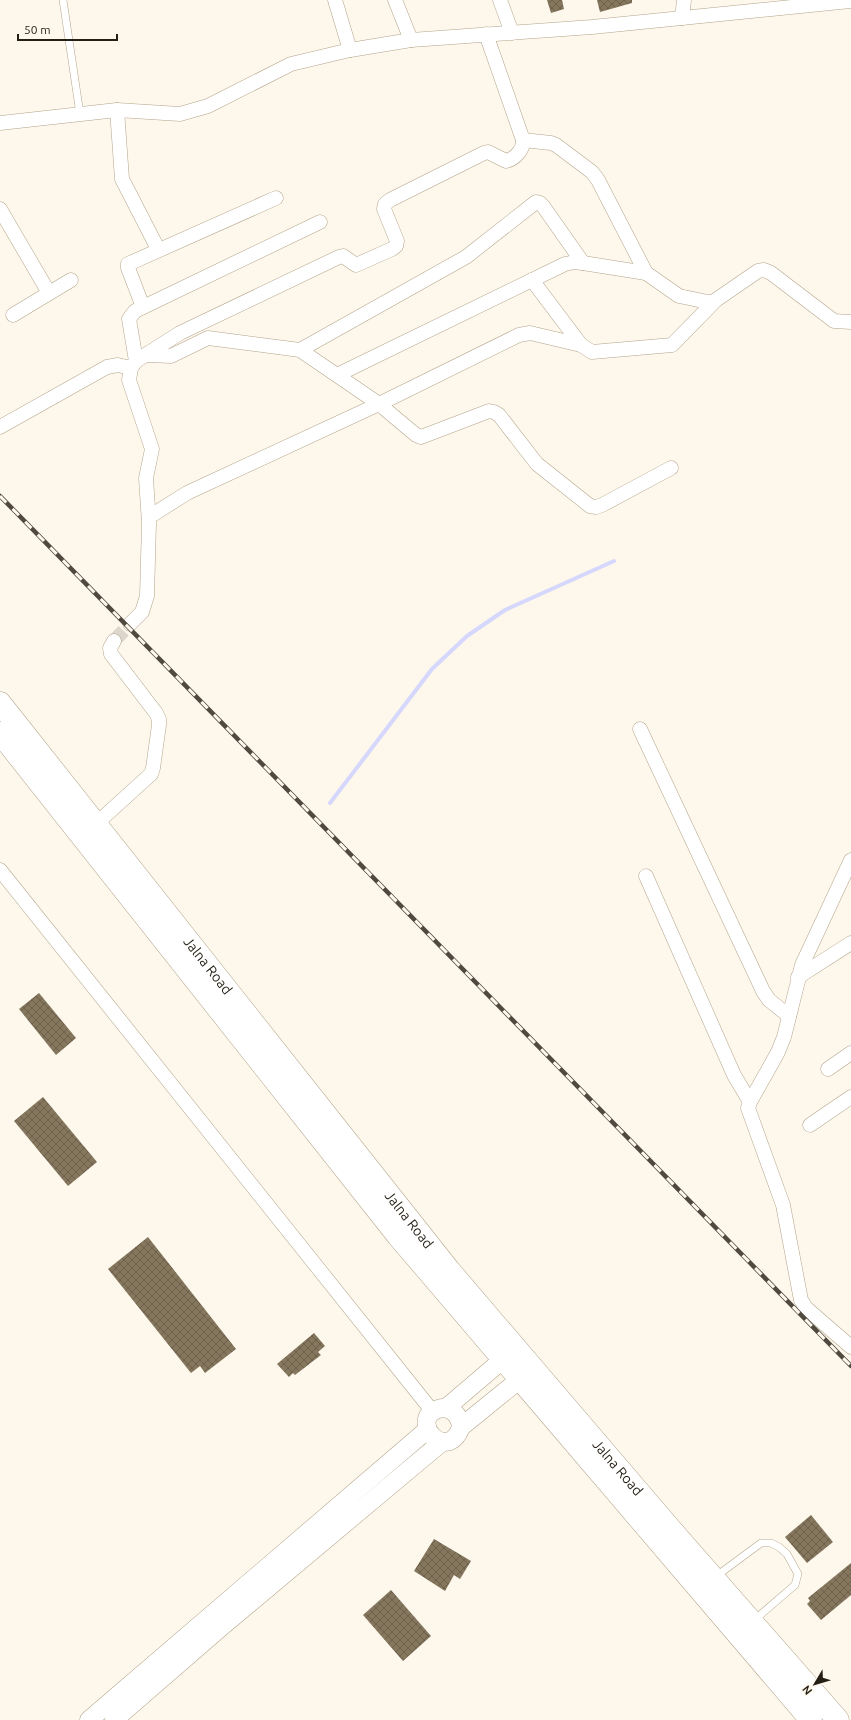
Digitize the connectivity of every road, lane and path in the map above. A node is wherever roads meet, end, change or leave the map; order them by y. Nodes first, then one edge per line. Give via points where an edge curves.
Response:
1 (63, 0) edge
2 (335, 0) edge
3 (395, 0) edge
4 (500, 0) edge
5 (684, 0) edge
6 (851, 2) edge
7 (805, 3) edge
8 (682, 18) junction
9 (512, 33) junction
10 (486, 34) junction
11 (411, 40) junction
12 (350, 50) junction
13 (117, 110) junction
14 (80, 114) junction
15 (0, 122) edge
16 (523, 140) junction
17 (276, 198) dead end
18 (0, 209) edge
19 (320, 222) dead end
20 (158, 250) junction
21 (583, 263) junction
22 (646, 273) junction
23 (71, 280) dead end
24 (532, 280) junction
25 (49, 293) junction
26 (715, 301) junction
27 (143, 307) junction
28 (13, 315) dead end
29 (851, 322) edge
30 (581, 345) junction
31 (300, 350) junction
32 (137, 361) junction
33 (337, 375) junction
34 (379, 404) junction
35 (0, 427) edge
36 (671, 468) dead end
37 (149, 517) junction
38 (130, 624) tunnel mouth
39 (114, 641) dead end
40 (0, 703) edge
41 (640, 729) dead end
42 (0, 733) edge
43 (96, 824) junction
44 (851, 860) edge
45 (0, 870) edge
46 (646, 876) dead end
47 (851, 943) edge
48 (798, 978) junction
49 (789, 1016) junction
50 (851, 1053) edge
51 (828, 1069) dead end
52 (851, 1097) edge
53 (750, 1102) junction
54 (810, 1125) dead end
55 (851, 1347) edge
56 (509, 1354) junction
57 (526, 1373) junction
58 (440, 1410) junction
59 (461, 1427) junction
60 (427, 1430) junction
61 (442, 1442) junction
62 (714, 1578) junction
63 (745, 1628) junction
64 (89, 1720) edge
65 (114, 1720) edge
66 (811, 1720) edge
67 (838, 1720) edge

1 - 14 lane
2 - 12 street
3 - 11 street
4 - 9 street
5 - 8 street
6 - 7 street
7 - 8 street
8 - 9 street
9 - 10 street
10 - 11 street
10 - 16 street
11 - 12 street
12 - 13 street via 291,64 208,106 180,114
13 - 14 street
13 - 20 street via 122,179
14 - 15 street
16 - 22 street via 551,142 596,176
16 - 32 street via 522,149 510,160 503,161 488,152 484,153 385,204 384,209 397,241 392,249 356,265 342,256 338,257 180,333
17 - 20 street
18 - 25 street
19 - 27 street
20 - 27 street via 128,264
21 - 22 street
21 - 24 street via 566,264
21 - 31 street via 544,206 536,202 466,257
22 - 26 street via 679,296
23 - 25 street
24 - 30 street
24 - 33 street
25 - 28 street
26 - 29 street via 758,271 764,270 834,321
26 - 30 street via 672,345 592,352
27 - 32 street via 135,311 129,319
30 - 34 street via 525,333
31 - 32 street via 208,338 171,356
31 - 33 street
32 - 35 street via 107,367
32 - 37 street via 129,380 152,449 146,478
33 - 34 street
34 - 36 street via 420,437 489,411 494,412 538,464 590,506 602,505
34 - 37 street via 187,493
37 - 38 street via 147,596 142,612
39 - 43 street via 110,648 111,654 156,712 159,725 151,774
40 - 43 highway, Jalna Road
41 - 49 street via 763,991
42 - 56 highway, Jalna Road via 398,1236
43 - 56 highway, Jalna Road via 449,1270
44 - 48 street
45 - 58 street
46 - 53 street via 734,1075
47 - 48 street
48 - 49 street
49 - 53 street via 778,1052
50 - 51 street
52 - 54 street
53 - 55 street via 750,1115 783,1205 801,1300 806,1308
56 - 57 highway, Jalna Road
56 - 58 street
57 - 59 street
57 - 62 highway, Jalna Road
57 - 63 highway, Jalna Road
58 - 59 street via 452,1410 457,1415
58 - 60 street via 429,1417
59 - 61 street via 459,1434 454,1438
60 - 61 street via 435,1440
60 - 64 street
61 - 65 street
62 - 63 highway, Jalna Road
62 - 63 lane via 761,1543 771,1543 787,1554 798,1574 795,1585
63 - 66 highway, Jalna Road
63 - 67 highway, Jalna Road

